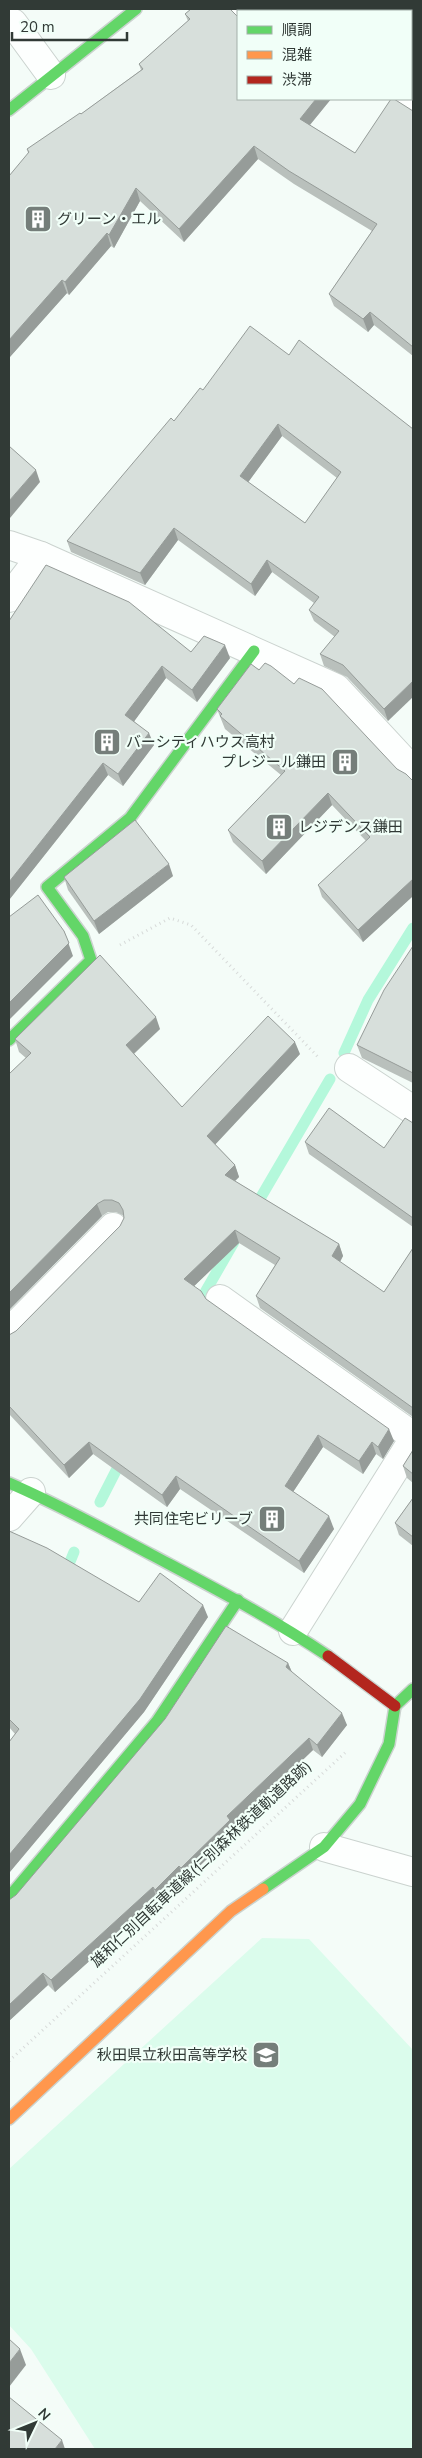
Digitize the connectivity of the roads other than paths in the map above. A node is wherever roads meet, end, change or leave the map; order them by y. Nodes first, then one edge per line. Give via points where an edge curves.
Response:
1 (136, 9) edge
2 (17, 19) edge
3 (51, 75) junction
4 (9, 110) edge
5 (9, 545) edge
6 (41, 556) junction
7 (9, 598) edge
8 (254, 651) junction
9 (413, 771) edge
10 (9, 1040) edge
11 (349, 1068) road end
12 (413, 1110) edge
13 (113, 1227) dead end
14 (220, 1299) dead end
15 (9, 1332) edge
16 (413, 1438) edge
17 (20, 1488) edge
18 (9, 1517) edge
19 (238, 1600) junction
20 (293, 1632) junction
21 (413, 1689) edge
22 (395, 1706) junction
23 (324, 1847) junction
24 (413, 1872) edge
25 (9, 1897) edge
26 (9, 2119) edge

1 - 3 street
2 - 3 street
3 - 4 street
5 - 6 street
6 - 7 street
6 - 8 street
8 - 9 street via 336,688
8 - 10 street via 130,818 47,887 83,936 91,960
11 - 12 street
13 - 15 street
14 - 16 street
16 - 20 street
17 - 18 street
17 - 19 street
19 - 20 street
19 - 25 street via 157,1721
20 - 22 street via 361,1676
21 - 22 street
22 - 23 street via 390,1744 360,1804
23 - 24 street
23 - 26 street via 231,1911

